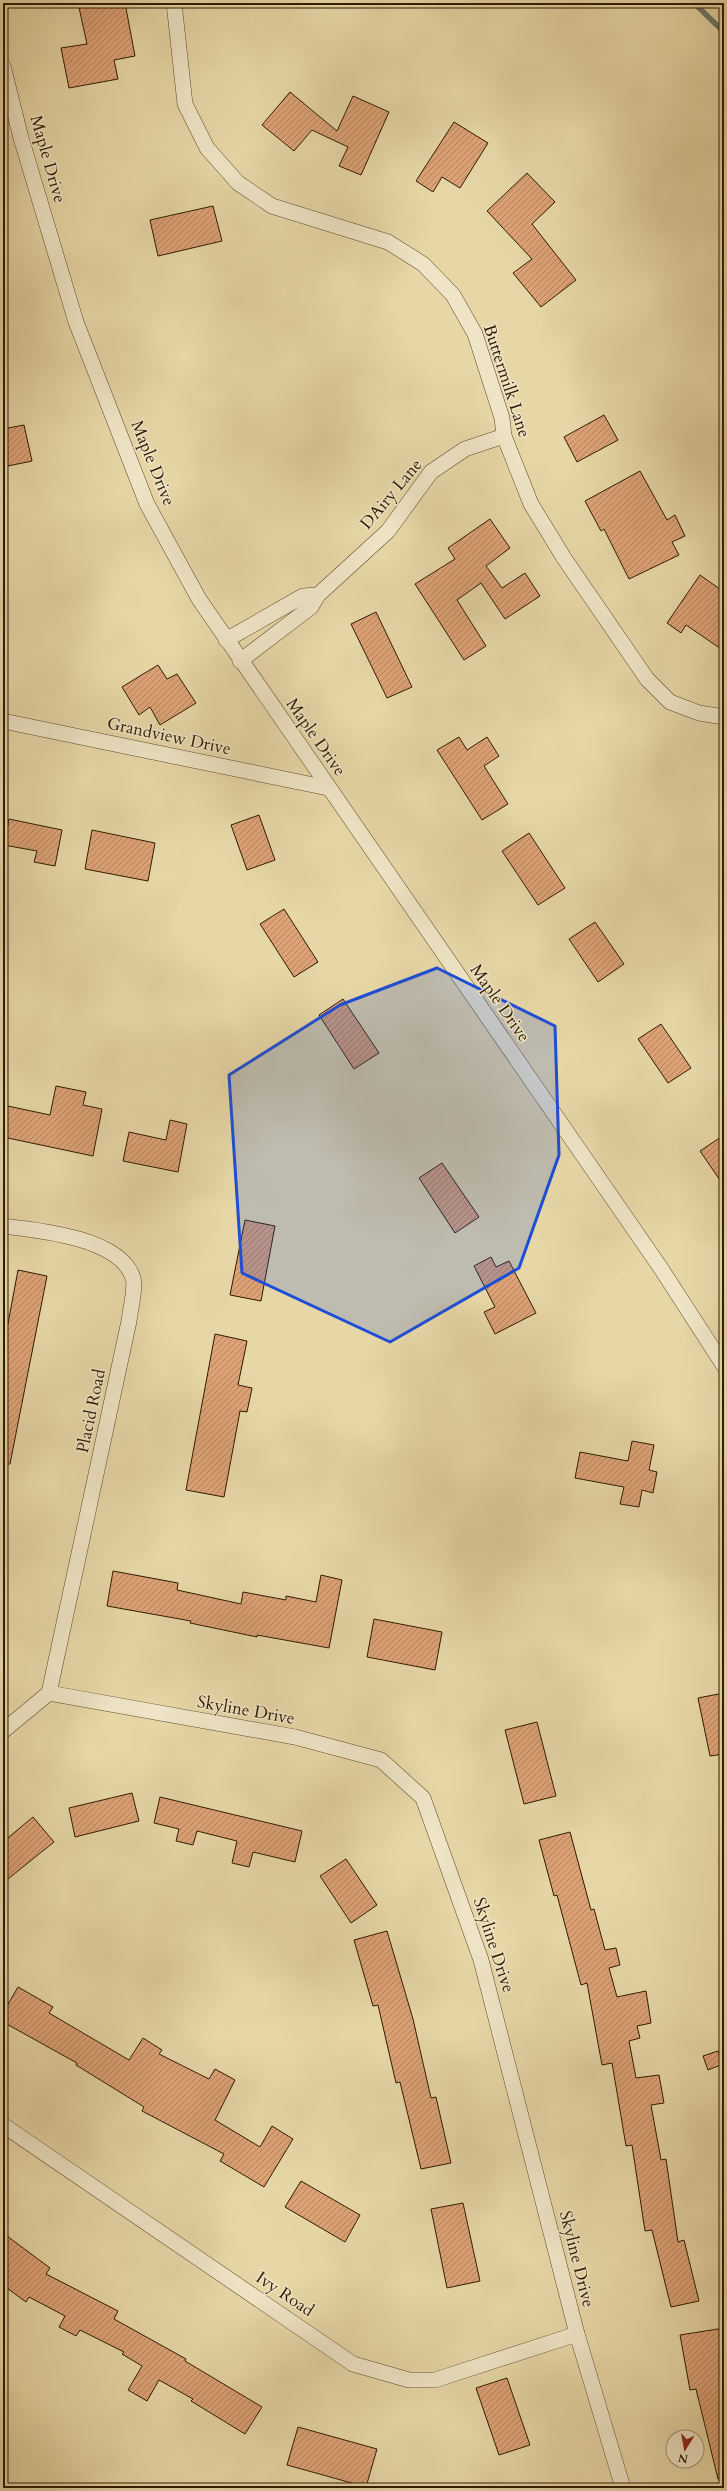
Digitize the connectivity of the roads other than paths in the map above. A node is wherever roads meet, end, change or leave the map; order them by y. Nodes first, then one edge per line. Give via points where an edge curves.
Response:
1 (174, 3) edge
2 (3, 66) edge
3 (504, 436) junction
4 (318, 595) junction
5 (226, 640) junction
6 (240, 661) junction
7 (724, 717) edge
8 (3, 722) edge
9 (328, 788) junction
10 (3, 1226) edge
11 (724, 1366) edge
12 (49, 1693) junction
13 (3, 1731) edge
14 (3, 2125) edge
15 (577, 2334) junction
16 (623, 2488) edge

1 - 3 street, Buttermilk Lane via 185,104 207,148 238,182 272,206 388,242 424,264 453,295 475,334 502,418
2 - 5 street, Maple Drive via 21,138 76,322 147,504 199,599
3 - 4 street, DAiry Lane via 464,449 431,472 388,531
3 - 7 street, Buttermilk Lane via 531,504 568,564 647,679 670,702 699,713
4 - 5 street via 303,596
4 - 6 street via 311,607
5 - 6 street, Maple Drive
6 - 9 street, Maple Drive
8 - 9 street, Grandview Drive
9 - 11 street, Maple Drive via 660,1267
10 - 12 street, Placid Road via 77,1238 112,1252 125,1265 133,1279 129,1321
12 - 13 street
12 - 15 street, Skyline Drive via 295,1737 381,1760 423,1798 481,1960
14 - 15 street, Ivy Road via 353,2364 409,2380 435,2380
15 - 16 street, Skyline Drive

